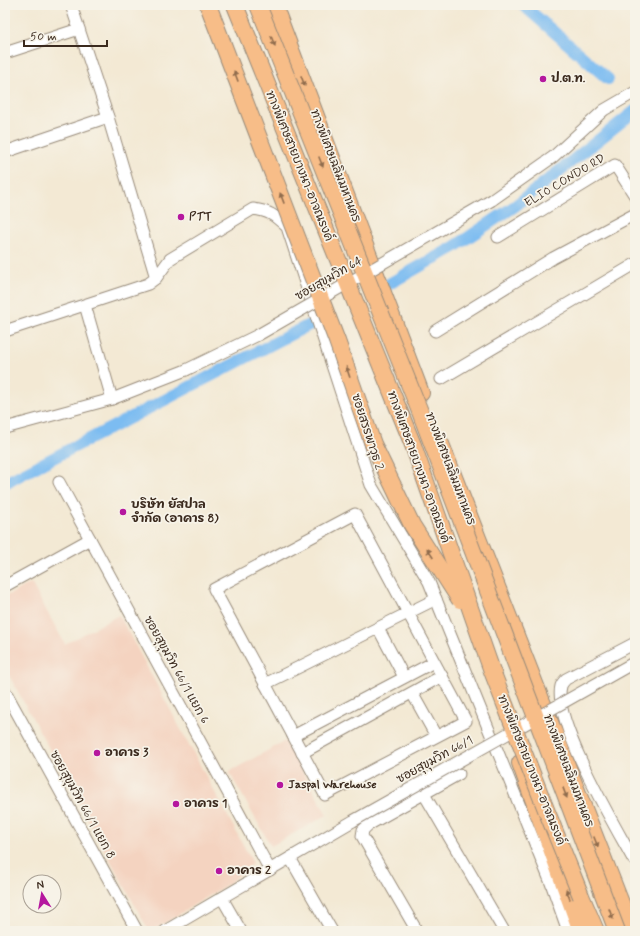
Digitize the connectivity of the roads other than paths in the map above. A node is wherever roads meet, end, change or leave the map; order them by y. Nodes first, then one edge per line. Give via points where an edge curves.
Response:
1 (71, 5) edge
2 (208, 5) edge
3 (234, 5) edge
4 (243, 5) edge
5 (258, 5) edge
6 (274, 5) edge
7 (79, 29) junction
8 (5, 53) edge
9 (635, 92) edge
10 (108, 117) junction
11 (5, 152) edge
12 (635, 196) edge
13 (635, 214) edge
14 (498, 237) dead end
15 (635, 264) edge
16 (156, 278) junction
17 (85, 305) junction
18 (5, 331) edge
19 (435, 331) dead end
20 (441, 380) dead end
21 (112, 399) junction
22 (5, 428) edge
23 (59, 482) dead end
24 (90, 539) junction
25 (5, 586) edge
26 (436, 599) junction
27 (408, 613) junction
28 (474, 622) junction
29 (378, 628) junction
30 (635, 644) edge
31 (434, 662) junction
32 (635, 662) edge
33 (442, 676) junction
34 (404, 677) junction
35 (265, 684) junction
36 (5, 690) edge
37 (412, 693) junction
38 (293, 736) junction
39 (436, 736) junction
40 (302, 753) junction
41 (459, 774) dead end
42 (424, 794) junction
43 (290, 858) junction
44 (633, 859) dead end
45 (270, 870) junction
46 (222, 898) junction
47 (137, 931) edge
48 (165, 931) edge
49 (241, 931) edge
50 (332, 931) edge
51 (417, 931) edge
52 (504, 931) edge
53 (568, 931) edge
54 (581, 931) edge
55 (596, 931) edge
56 (617, 931) edge
57 (632, 931) edge

1 - 7 street
28 -> 2 highway, bridge via 412,525 373,444 337,341
3 - 28 highway, ทางพิเศษสายบางนา-อาจณรงค์, bridge via 413,444
54 -> 4 highway via 463,607 411,452
5 -> 56 highway, ทางพิเศษสายบางนา-อาจณรงค์, bridge via 422,416
6 -> 57 highway, ทางพิเศษเฉลิมมหานคร via 424,402
7 - 8 street
7 - 10 street
9 - 21 street, ซอยสุขุมวิท 64, bridge via 604,110 553,156 492,200 258,335 186,370
10 - 11 street
10 - 16 street
12 - 14 street, ELIO CONDO RD via 615,165
13 - 19 street via 553,258
15 - 20 street
16 - 17 street, ซอยสรรพาวุธ 2 via 148,284
16 - 26 street, ซอยสรรพาวุธ 2 via 170,259 253,209 265,210 287,227 371,485 429,582
17 - 18 street, ซอยสรรพาวุธ 2
17 - 21 street
21 - 22 street, ซอยสุขุมวิท 64
23 - 24 street, ซอยสุขุมวิท 66/1 แยก 6
24 - 25 street
24 - 45 street, ซอยสุขุมวิท 66/1 แยก 6
26 - 27 street
26 - 53 street, ซอยสรรพาวุธ 2
27 - 29 street
27 - 31 street
27 - 35 street via 355,514 214,589
28 - 55 highway, ทางพิเศษสายบางนา-อาจณรงค์, bridge
29 - 34 street
29 - 35 street
30 - 44 street via 566,679 561,684 560,699 581,761
31 - 33 street
31 - 34 street
32 - 43 street, ซอยสุขุมวิท 66/1, bridge
33 - 37 street
33 - 39 street via 466,721
34 - 38 street
35 - 38 street
36 - 47 street, ซอยสุขุมวิท 66/1 แยก 8
37 - 39 street
37 - 40 street
38 - 40 street
39 - 40 street via 325,796
41 - 42 street
42 - 51 street via 368,824 362,836
42 - 52 street
43 - 45 street, ซอยสุขุมวิท 66/1
43 - 50 street
45 - 46 street, ซอยสุขุมวิท 66/1
46 - 48 street, ซอยสุขุมวิท 66/1
46 - 49 street

